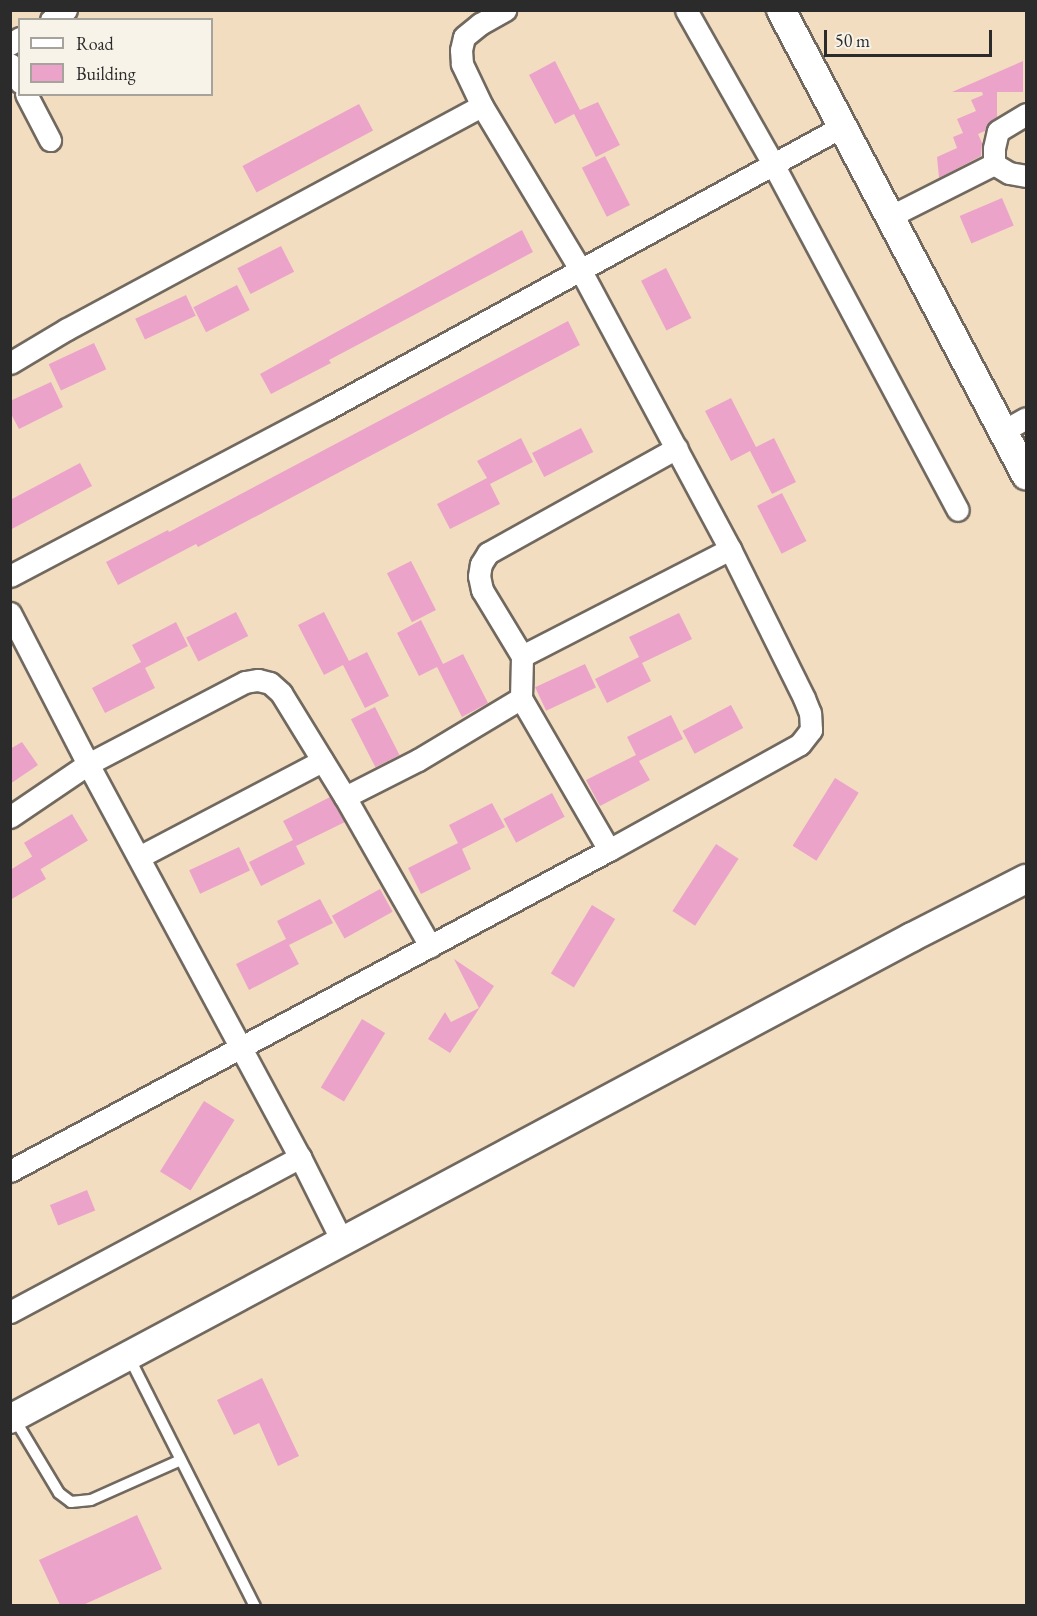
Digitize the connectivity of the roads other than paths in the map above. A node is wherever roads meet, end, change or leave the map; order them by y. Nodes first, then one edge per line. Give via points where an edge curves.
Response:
1 (506, 10) edge
2 (686, 10) edge
3 (781, 10) edge
4 (10, 64) edge
5 (18, 78) edge
6 (27, 96) edge
7 (482, 106) junction
8 (1026, 114) edge
9 (841, 126) junction
10 (50, 140) dead end
11 (773, 164) junction
12 (994, 164) junction
13 (1026, 176) edge
14 (889, 217) junction
15 (580, 269) junction
16 (10, 363) edge
17 (1015, 425) edge
18 (677, 448) junction
19 (1026, 475) edge
20 (958, 510) dead end
21 (730, 549) junction
22 (10, 576) edge
23 (11, 614) edge
24 (522, 656) junction
25 (521, 698) junction
26 (322, 761) junction
27 (88, 764) junction
28 (345, 797) junction
29 (10, 817) edge
30 (609, 850) junction
31 (139, 857) junction
32 (1026, 879) edge
33 (430, 946) junction
34 (241, 1046) junction
35 (300, 1157) junction
36 (10, 1171) edge
37 (342, 1241) junction
38 (10, 1312) edge
39 (129, 1356) junction
40 (12, 1418) edge
41 (181, 1460) junction
42 (255, 1605) edge

1 - 7 street via 464,37 462,64
2 - 11 street
3 - 9 street
4 - 5 street
6 - 10 street
7 - 15 street
7 - 16 street via 77,323
8 - 12 street via 998,131
9 - 11 street
9 - 14 street
11 - 15 street
11 - 20 street
12 - 13 street via 1009,173
12 - 14 street
14 - 17 street
15 - 18 street
15 - 22 street via 325,410
17 - 19 street
18 - 21 street
18 - 24 street via 488,553 479,576 482,590
21 - 24 street
21 - 30 street via 804,698 811,730 800,744
23 - 27 street
24 - 25 street
25 - 28 street via 417,760
25 - 30 street
26 - 27 street via 281,693 270,683 258,680 245,682
26 - 28 street
26 - 31 street
27 - 29 street
27 - 31 street
28 - 33 street
30 - 33 street
31 - 34 street
32 - 37 street
33 - 34 street
34 - 35 street
34 - 36 street
35 - 37 street
35 - 38 street
37 - 39 street
39 - 40 street
39 - 41 lane
40 - 41 lane via 59,1493 71,1502 91,1500
41 - 42 lane

